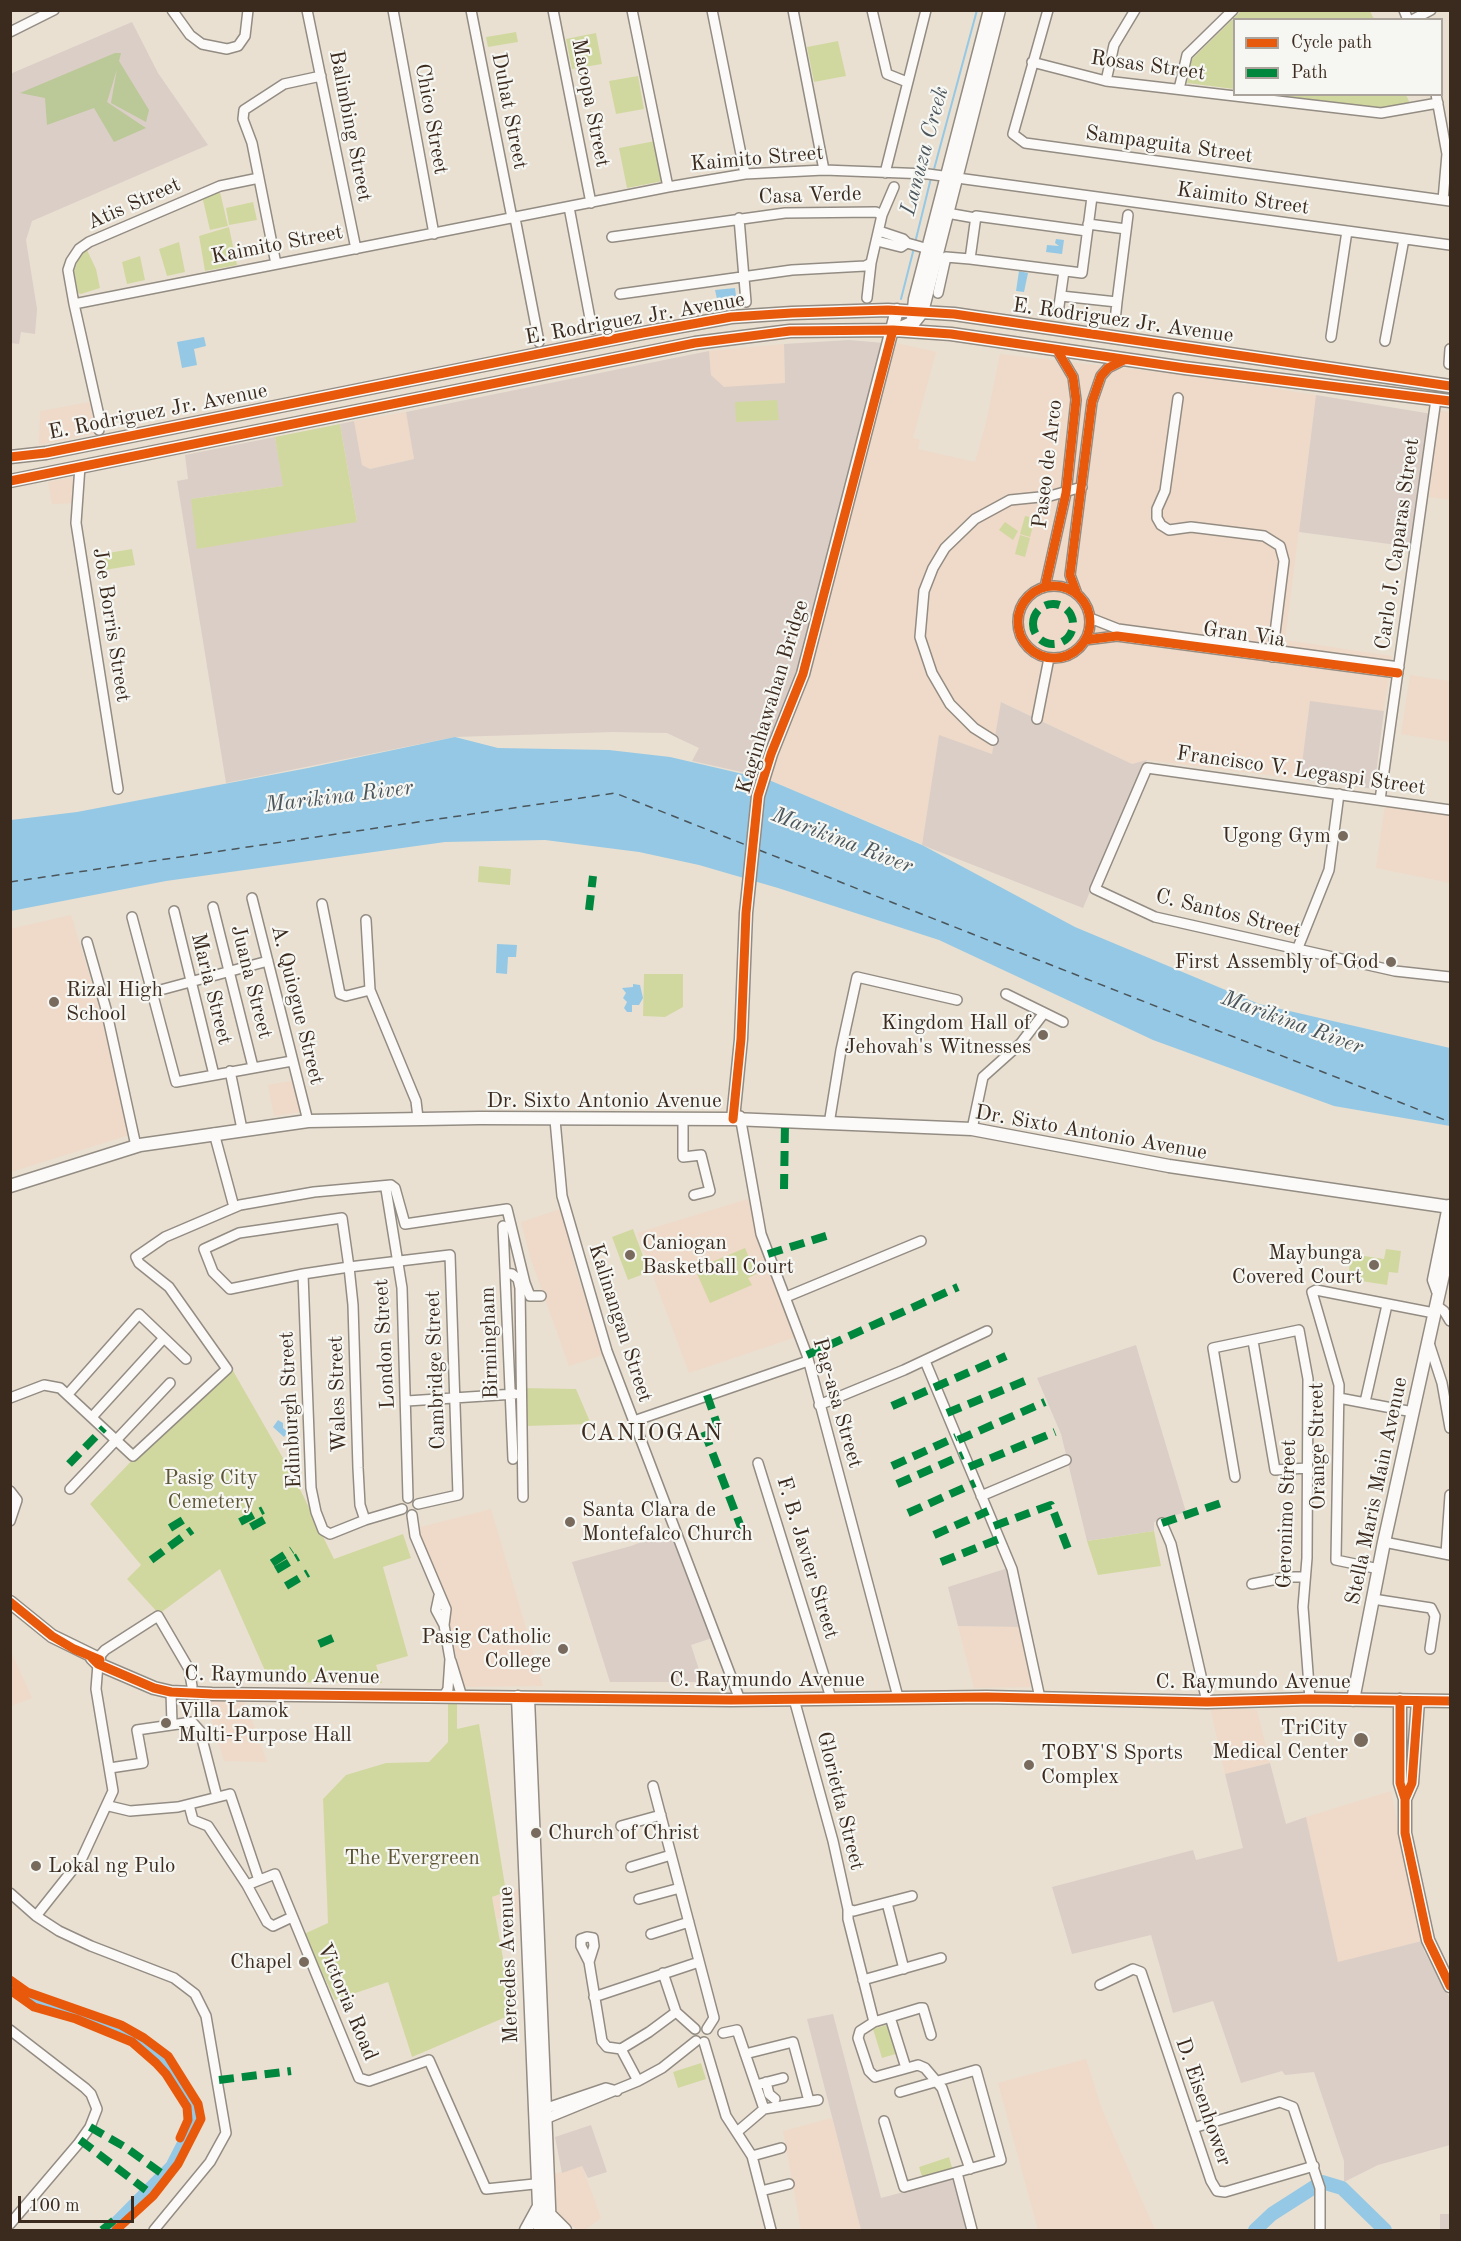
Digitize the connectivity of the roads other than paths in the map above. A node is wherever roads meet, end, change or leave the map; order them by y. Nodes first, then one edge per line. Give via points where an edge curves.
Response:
1 (54, 10) edge
2 (172, 10) edge
3 (248, 10) edge
4 (307, 10) edge
5 (393, 10) edge
6 (471, 10) edge
7 (553, 10) edge
8 (632, 10) edge
9 (712, 10) edge
10 (793, 10) edge
11 (873, 10) edge
12 (926, 10) edge
13 (990, 10) edge
14 (999, 10) edge
15 (1048, 10) edge
16 (1135, 10) edge
17 (1233, 10) edge
18 (1431, 10) edge
19 (1414, 18) edge
20 (10, 32) edge
21 (1032, 62) junction
22 (321, 76) junction
23 (1106, 81) junction
24 (907, 82) junction
25 (1179, 89) junction
26 (1233, 95) edge
27 (1238, 96) edge
28 (1437, 99) edge
29 (825, 170) junction
30 (885, 173) junction
31 (746, 174) junction
32 (942, 176) junction
33 (259, 178) junction
34 (668, 187) junction
35 (894, 187) dead end
36 (1092, 197) junction
37 (1447, 201) edge
38 (591, 202) junction
39 (569, 207) junction
40 (947, 213) junction
41 (882, 215) junction
42 (1128, 215) dead end
43 (513, 218) junction
44 (739, 218) junction
45 (975, 218) junction
46 (1088, 227) junction
47 (1126, 229) junction
48 (1347, 231) junction
49 (434, 234) junction
50 (878, 236) junction
51 (612, 237) dead end
52 (1404, 239) junction
53 (1450, 245) edge
54 (356, 249) junction
55 (929, 249) junction
56 (970, 259) junction
57 (871, 263) junction
58 (276, 264) junction
59 (1064, 271) junction
60 (744, 276) junction
61 (939, 293) dead end
62 (620, 294) dead end
63 (1061, 296) junction
64 (867, 298) dead end
65 (746, 302) dead end
66 (1117, 302) junction
67 (74, 304) junction
68 (897, 310) junction
69 (1058, 313) dead end
70 (916, 315) junction
71 (1115, 321) dead end
72 (592, 329) dead end
73 (893, 330) junction
74 (926, 332) junction
75 (1331, 337) dead end
76 (1385, 341) dead end
77 (539, 342) dead end
78 (1149, 343) junction
79 (1450, 349) edge
80 (1056, 350) junction
81 (1124, 360) junction
82 (1146, 362) junction
83 (1449, 364) edge
84 (1448, 386) edge
85 (1178, 398) dead end
86 (1076, 400) junction
87 (1443, 400) edge
88 (1092, 402) junction
89 (100, 436) junction
90 (46, 453) junction
91 (10, 457) edge
92 (10, 463) edge
93 (80, 466) junction
94 (10, 481) edge
95 (1082, 487) junction
96 (1066, 492) junction
97 (1045, 587) junction
98 (1077, 594) junction
99 (1090, 618) junction
100 (1085, 640) junction
101 (1273, 653) junction
102 (1049, 658) junction
103 (1398, 670) junction
104 (1037, 719) dead end
105 (993, 740) dead end
106 (1147, 768) joint
107 (118, 789) dead end
108 (1338, 794) junction
109 (1380, 800) junction
110 (1450, 810) edge
111 (252, 898) dead end
112 (322, 904) dead end
113 (213, 906) dead end
114 (174, 911) dead end
115 (132, 917) dead end
116 (366, 920) dead end
117 (751, 934) dead end
118 (87, 942) dead end
119 (1297, 950) junction
120 (268, 961) junction
121 (230, 971) junction
122 (1450, 977) edge
123 (191, 982) junction
124 (370, 990) junction
125 (153, 992) junction
126 (1006, 994) dead end
127 (957, 1000) dead end
128 (1044, 1013) junction
129 (1063, 1022) dead end
130 (292, 1061) junction
131 (253, 1067) junction
132 (230, 1071) junction
133 (214, 1075) junction
134 (418, 1118) junction
135 (683, 1119) junction
136 (555, 1120) junction
137 (737, 1120) junction
138 (308, 1121) junction
139 (829, 1124) junction
140 (242, 1129) junction
141 (972, 1130) junction
142 (214, 1133) junction
143 (136, 1146) junction
144 (10, 1186) edge
145 (387, 1189) dead end
146 (694, 1195) dead end
147 (1450, 1206) edge
148 (234, 1207) junction
149 (503, 1226) dead end
150 (921, 1241) dead end
151 (1450, 1244) edge
152 (398, 1261) junction
153 (349, 1267) junction
154 (505, 1273) junction
155 (303, 1274) junction
156 (1438, 1291) junction
157 (541, 1296) dead end
158 (786, 1297) junction
159 (1387, 1305) junction
160 (1435, 1309) junction
161 (1450, 1321) edge
162 (987, 1331) dead end
163 (164, 1338) junction
164 (1253, 1341) junction
165 (1429, 1343) junction
166 (186, 1359) dead end
167 (808, 1361) junction
168 (925, 1361) junction
169 (170, 1383) dead end
170 (521, 1393) junction
171 (68, 1394) junction
172 (510, 1394) junction
173 (455, 1397) junction
174 (10, 1398) edge
175 (1339, 1398) junction
176 (407, 1401) junction
177 (1365, 1402) junction
178 (819, 1405) junction
179 (1413, 1412) junction
180 (92, 1418) junction
181 (634, 1421) junction
182 (1450, 1428) edge
183 (117, 1440) junction
184 (517, 1459) junction
185 (1066, 1460) dead end
186 (758, 1463) dead end
187 (1307, 1468) junction
188 (1235, 1477) dead end
189 (70, 1489) dead end
190 (10, 1491) edge
191 (981, 1496) junction
192 (1450, 1496) edge
193 (523, 1497) dead end
194 (408, 1498) junction
195 (418, 1504) junction
196 (402, 1509) junction
197 (412, 1515) junction
198 (365, 1520) junction
199 (10, 1521) edge
200 (1162, 1523) dead end
201 (1384, 1542) junction
202 (1448, 1555) edge
203 (1379, 1569) junction
204 (1304, 1577) junction
205 (1252, 1584) dead end
206 (439, 1596) junction
207 (1373, 1599) junction
208 (10, 1602) edge
209 (444, 1625) junction
210 (1430, 1649) dead end
211 (450, 1659) junction
212 (96, 1660) junction
213 (192, 1686) junction
214 (171, 1692) junction
215 (217, 1692) junction
216 (444, 1696) junction
217 (462, 1696) junction
218 (898, 1697) junction
219 (523, 1698) junction
220 (831, 1698) junction
221 (1040, 1698) junction
222 (794, 1699) junction
223 (1310, 1699) junction
224 (740, 1700) junction
225 (1353, 1700) junction
226 (1400, 1700) junction
227 (1418, 1701) junction
228 (1450, 1701) edge
229 (1207, 1702) junction
230 (172, 1723) junction
231 (110, 1768) junction
232 (653, 1786) dead end
233 (217, 1797) junction
234 (1405, 1799) junction
235 (189, 1805) junction
236 (109, 1806) junction
237 (661, 1815) junction
238 (621, 1826) dead end
239 (671, 1855) junction
240 (631, 1867) dead end
241 (259, 1880) junction
242 (247, 1885) junction
243 (680, 1888) junction
244 (10, 1893) edge
245 (912, 1896) dead end
246 (639, 1899) dead end
247 (887, 1903) junction
248 (849, 1910) junction
249 (36, 1916) junction
250 (292, 1917) junction
251 (689, 1922) junction
252 (651, 1934) dead end
253 (941, 1958) dead end
254 (589, 1962) dead end
255 (699, 1962) junction
256 (904, 1969) junction
257 (663, 1973) junction
258 (863, 1980) junction
259 (1100, 1985) dead end
260 (1450, 1986) edge
261 (594, 1997) junction
262 (676, 2012) junction
263 (890, 2017) junction
264 (874, 2022) junction
265 (695, 2029) junction
266 (706, 2029) junction
267 (10, 2031) edge
268 (723, 2033) dead end
269 (931, 2035) dead end
270 (700, 2042) junction
271 (621, 2049) junction
272 (745, 2054) junction
273 (906, 2068) junction
274 (783, 2078) dead end
275 (934, 2080) junction
276 (638, 2081) junction
277 (766, 2082) junction
278 (756, 2085) junction
279 (900, 2092) dead end
280 (775, 2099) dead end
281 (764, 2109) junction
282 (545, 2114) junction
283 (884, 2121) dead end
284 (1193, 2128) junction
285 (737, 2132) junction
286 (781, 2148) dead end
287 (752, 2156) junction
288 (1314, 2166) junction
289 (970, 2169) junction
290 (957, 2173) junction
291 (542, 2183) junction
292 (789, 2184) dead end
293 (760, 2191) junction
294 (543, 2210) junction
295 (10, 2224) edge
296 (154, 2230) edge
297 (526, 2230) edge
298 (540, 2230) edge
299 (550, 2230) edge
300 (565, 2230) edge
301 (771, 2230) edge
302 (972, 2230) edge
303 (1320, 2230) edge

1 - 20 street
2 - 3 street via 190,35 202,44 227,49 238,46 245,36
4 - 22 street, Balimbing Street
5 - 49 street, Chico Street
6 - 43 street, Duhat Street
7 - 38 street, Macopa Street
8 - 34 street
9 - 31 street
10 - 29 street
11 - 24 street via 887,74
12 - 24 street
13 - 32 main road
14 - 32 main road
15 - 21 street, Sampaguita Street
16 - 23 street via 1114,45
17 - 25 street via 1187,54
18 - 19 street
21 - 23 street, Rosas Street
21 - 37 street, Sampaguita Street via 1013,134 1025,143
22 - 33 street via 284,84 244,110 244,125
22 - 54 street, Balimbing Street
23 - 25 street, Rosas Street
24 - 30 street
25 - 26 street, Rosas Street
27 - 28 street, Rosas Street via 1381,113
28 - 37 street via 1447,154
29 - 30 street, Kaimito Street
29 - 31 street, Kaimito Street
30 - 32 street, Kaimito Street
31 - 34 street, Kaimito Street
32 - 36 street, Kaimito Street
32 - 40 main road
32 - 55 main road
33 - 58 street
33 - 67 street, Atis Street via 220,186 80,249 68,270
34 - 38 street, Kaimito Street
35 - 41 street, Casa Verde
36 - 46 street
36 - 48 street, Kaimito Street
38 - 39 street, Kaimito Street
39 - 43 street, Kaimito Street
39 - 72 street
40 - 45 street
40 - 55 main road
41 - 44 street, Casa Verde via 785,213
41 - 50 street, Casa Verde
42 - 47 street
43 - 49 street, Kaimito Street
43 - 77 street, Duhat Street
44 - 51 street, Casa Verde
44 - 60 street, Casa Verde
45 - 46 street
45 - 56 street
46 - 47 street
46 - 59 street via 1082,273
47 - 66 street
48 - 52 street, Kaimito Street
48 - 75 street
49 - 54 street, Kaimito Street
50 - 55 street via 901,246
50 - 57 street, Casa Verde
52 - 53 street, Kaimito Street
52 - 76 street
54 - 58 street, Kaimito Street
55 - 70 main road
56 - 59 street
56 - 61 street via 946,257
57 - 60 street
57 - 64 street, Casa Verde
58 - 67 street, Kaimito Street
59 - 63 street
60 - 62 street
60 - 65 street, Casa Verde
63 - 66 street
63 - 69 street
66 - 71 street
67 - 89 street, Atis Street via 100,420
68 - 70 main road, E. Rodriguez Jr. Avenue
68 - 73 main road, Kaginhawahan Bridge
68 - 89 main road, E. Rodriguez Jr. Avenue via 731,316
70 - 73 main road
70 - 74 main road
70 - 78 main road, E. Rodriguez Jr. Avenue
73 - 74 main road, E. Rodriguez Jr. Avenue
73 - 93 main road, E. Rodriguez Jr. Avenue via 731,336
73 - 137 main road, Kaginhawahan Bridge via 803,674 758,796 746,913
74 - 80 main road, E. Rodriguez Jr. Avenue
78 - 82 main road
78 - 84 main road, E. Rodriguez Jr. Avenue
79 - 83 street
80 - 81 main road, E. Rodriguez Jr. Avenue
80 - 86 street, Paseo de Arco via 1073,377
81 - 82 main road, E. Rodriguez Jr. Avenue
81 - 88 street, Paseo de Arco via 1101,376
82 - 87 main road, E. Rodriguez Jr. Avenue
84 - 87 main road
85 - 101 street via 1165,491 1157,510 1159,521 1173,531 1191,527 1264,536 1276,542 1284,561
86 - 88 street
86 - 96 street, Paseo de Arco
87 - 103 street, Carlo J. Caparas Street
88 - 95 street, Paseo de Arco
89 - 90 main road, E. Rodriguez Jr. Avenue
90 - 91 main road, E. Rodriguez Jr. Avenue
90 - 92 main road
93 - 94 main road, E. Rodriguez Jr. Avenue
93 - 107 street, Joe Borris Street via 78,543 91,602
95 - 96 street
95 - 98 street, Paseo de Arco via 1070,575
96 - 97 street, Paseo de Arco
96 - 105 street via 1010,500 975,519 945,548 924,591 920,637 932,673 966,722
97 - 98 street via 1062,587
97 - 102 street via 1023,602 1018,628 1026,646
98 - 99 street
99 - 100 street
99 - 101 street, Gran Via via 1118,628
100 - 101 street, Gran Via via 1117,636
100 - 102 street via 1070,654
101 - 103 street, Gran Via
102 - 104 street
103 - 109 street, Carlo J. Caparas Street
106 - 108 street, Francisco V. Legaspi Street
106 - 119 street, C. Santos Street via 1095,889 1155,917
108 - 109 street, Francisco V. Legaspi Street
108 - 119 street via 1329,866
109 - 110 street, Francisco V. Legaspi Street
111 - 120 street, A. Quiogue Street
112 - 124 street via 340,994
113 - 121 street, Juana Street
114 - 123 street, Maria Street
115 - 125 street
116 - 124 street
117 - 137 street, Pag-asa Street
118 - 143 street via 127,1094
119 - 122 street, C. Santos Street via 1395,971
120 - 121 street
120 - 130 street, A. Quiogue Street
121 - 123 street
121 - 131 street, Juana Street
123 - 125 street
123 - 133 street, Maria Street
124 - 134 street via 416,1101
125 - 133 street via 176,1082
126 - 128 street
127 - 139 street via 856,977
128 - 129 street
128 - 141 street via 1022,1043 982,1077
130 - 131 street
130 - 138 street, A. Quiogue Street
131 - 132 street
132 - 133 street
132 - 140 street
134 - 136 main road, Dr. Sixto Antonio Avenue
134 - 138 main road, Dr. Sixto Antonio Avenue
135 - 136 main road, Dr. Sixto Antonio Avenue
135 - 137 main road, Dr. Sixto Antonio Avenue
135 - 146 street via 683,1157 701,1155 710,1191
136 - 181 street, Kalinangan Street via 562,1196 607,1351
137 - 139 main road, Dr. Sixto Antonio Avenue
137 - 158 street, Pag-asa Street via 761,1234
138 - 140 main road, Dr. Sixto Antonio Avenue
139 - 141 main road, Dr. Sixto Antonio Avenue
140 - 142 main road, Dr. Sixto Antonio Avenue
141 - 147 main road, Dr. Sixto Antonio Avenue via 1169,1166
142 - 143 main road, Dr. Sixto Antonio Avenue
142 - 148 street
143 - 144 main road, Dr. Sixto Antonio Avenue
145 - 152 street, London Street
147 - 156 main road, Stella Maris Main Avenue via 1434,1280
148 - 157 street via 314,1192 391,1185 405,1224 505,1209 509,1211 525,1282 531,1296
148 - 183 street via 165,1236 137,1254 136,1260 169,1287 227,1369 133,1456
149 - 154 street, Birmingham
150 - 158 street
151 - 156 main road, Stella Maris Main Avenue via 1444,1281
152 - 153 street
152 - 173 street, Cambridge Street via 450,1255
152 - 176 street, London Street
153 - 155 street
153 - 155 street, Wales Street via 342,1218 239,1233 204,1249 213,1272 230,1289
153 - 198 street, Wales Street via 359,1486
154 - 170 street via 518,1278 520,1288
154 - 172 street, Birmingham
155 - 198 street, Edinburgh Street via 310,1488 316,1512 323,1530 330,1534
156 - 160 main road, Stella Maris Main Avenue
158 - 167 street, Pag-asa Street
159 - 160 street
159 - 175 street, Orange Street via 1312,1292 1332,1357
159 - 177 street
160 - 161 street via 1444,1311
160 - 165 main road, Stella Maris Main Avenue
162 - 168 street
163 - 166 street
163 - 171 street via 138,1314
163 - 180 street
164 - 187 street via 1275,1470
164 - 187 street, Geronimo Street via 1299,1330 1308,1379
164 - 188 street via 1214,1348
165 - 179 main road, Stella Maris Main Avenue
165 - 182 street via 1442,1383
167 - 178 street, Pag-asa Street
167 - 181 street
168 - 178 street
168 - 191 street
169 - 183 street
170 - 172 street
170 - 184 street
171 - 174 street via 53,1385 44,1385
171 - 180 street
172 - 173 street
172 - 184 street, Birmingham
173 - 176 street
173 - 195 street, Cambridge Street via 458,1496
175 - 177 street
175 - 203 street, Orange Street via 1336,1560
176 - 194 street, London Street
177 - 179 street
178 - 218 street, Pag-asa Street
179 - 201 main road, Stella Maris Main Avenue
180 - 183 street
181 - 224 street, Kalinangan Street
183 - 189 street
184 - 193 street
185 - 191 street
186 - 220 street, F. B. Javier Street
187 - 204 street, Geronimo Street
190 - 199 street via 17,1500
191 - 221 street via 1011,1569
192 - 202 street
194 - 195 street
194 - 196 street, London Street via 402,1502
195 - 197 street
196 - 197 street
196 - 198 street, Edinburgh Street
197 - 206 street via 415,1536
200 - 229 street via 1171,1544
201 - 202 street
201 - 203 main road, Stella Maris Main Avenue
203 - 207 main road, Stella Maris Main Avenue
204 - 205 street
204 - 223 street, Geronimo Street
206 - 209 street via 446,1609
206 - 209 street via 436,1610
207 - 210 street via 1431,1608 1435,1616
207 - 225 main road, Stella Maris Main Avenue
208 - 212 main road, C. Raymundo Avenue via 52,1636
209 - 211 street
211 - 216 street
211 - 217 street
212 - 213 main road, C. Raymundo Avenue via 157,1681
212 - 213 street via 158,1616 189,1669
212 - 214 main road, C. Raymundo Avenue
212 - 231 street via 96,1689
213 - 215 main road, C. Raymundo Avenue
214 - 215 main road, C. Raymundo Avenue
214 - 230 street
215 - 216 main road, C. Raymundo Avenue
216 - 217 main road, C. Raymundo Avenue
217 - 219 main road, C. Raymundo Avenue
218 - 220 main road, C. Raymundo Avenue
218 - 221 main road, C. Raymundo Avenue
219 - 224 main road, C. Raymundo Avenue
219 - 282 main road, Mercedes Avenue
219 - 291 main road, Mercedes Avenue
220 - 222 main road, C. Raymundo Avenue
221 - 229 main road, C. Raymundo Avenue
222 - 224 main road, C. Raymundo Avenue
222 - 248 street, Glorietta Street
223 - 225 main road, C. Raymundo Avenue
223 - 229 main road, C. Raymundo Avenue
225 - 226 main road, C. Raymundo Avenue
226 - 227 main road, C. Raymundo Avenue
226 - 234 main road via 1400,1784
227 - 228 main road, C. Raymundo Avenue
227 - 234 main road via 1412,1783
230 - 231 street via 137,1730 143,1763
230 - 233 street via 196,1725 210,1762
231 - 236 street via 113,1791
232 - 237 street
233 - 235 street
233 - 241 street via 230,1794
234 - 260 main road via 1405,1833 1428,1940
235 - 236 street via 130,1811
235 - 242 street via 193,1820 208,1826
236 - 249 street via 82,1858
237 - 238 street
237 - 239 street
239 - 240 street
239 - 243 street
241 - 242 street
241 - 250 street via 275,1874
242 - 250 street via 267,1923 273,1926
243 - 246 street
243 - 251 street
244 - 249 street
245 - 247 street
247 - 248 street
247 - 256 street
248 - 258 street, Glorietta Street
249 - 296 street via 91,1946 174,1978 195,1994 206,2016 226,2133 203,2171
250 - 291 street, Victoria Road via 359,2078 369,2081 431,2061 486,2189
251 - 252 street
251 - 255 street
253 - 256 street
254 - 261 street
255 - 257 street
255 - 266 street via 714,2018
256 - 258 street
257 - 261 street
257 - 262 street
258 - 264 street, Glorietta Street
259 - 284 street, D. Eisenhower via 1132,1969 1141,1972
261 - 271 street via 602,2042
262 - 265 street
262 - 271 street
263 - 264 street
263 - 269 street via 923,2008
263 - 273 street
264 - 273 street via 860,2031 858,2038 869,2071 875,2077
265 - 266 street
265 - 270 street via 693,2035
266 - 270 street via 709,2037
267 - 295 street via 86,2088 97,2109 78,2144
268 - 272 street via 737,2030
270 - 276 street
270 - 285 street via 726,2116
271 - 276 street
272 - 278 street
272 - 281 street via 793,2042 813,2101
273 - 275 street via 921,2066
274 - 277 street
275 - 279 street
275 - 289 street via 944,2090
275 - 289 street via 972,2070 978,2072 1002,2160
276 - 282 street
277 - 278 street
277 - 280 street
278 - 281 street
281 - 285 street
282 - 291 main road, Mercedes Avenue
283 - 290 street via 903,2187
284 - 288 street, D. Eisenhower via 1211,2181 1221,2192
284 - 288 street via 1287,2103 1293,2107
285 - 287 street
286 - 287 street
287 - 293 street
288 - 303 street via 1320,2188
289 - 290 street
290 - 302 street
291 - 294 main road, Mercedes Avenue
292 - 293 street
293 - 301 street
294 - 297 main road
294 - 298 main road, Mercedes Avenue
294 - 299 main road, Mercedes Avenue
294 - 300 main road

